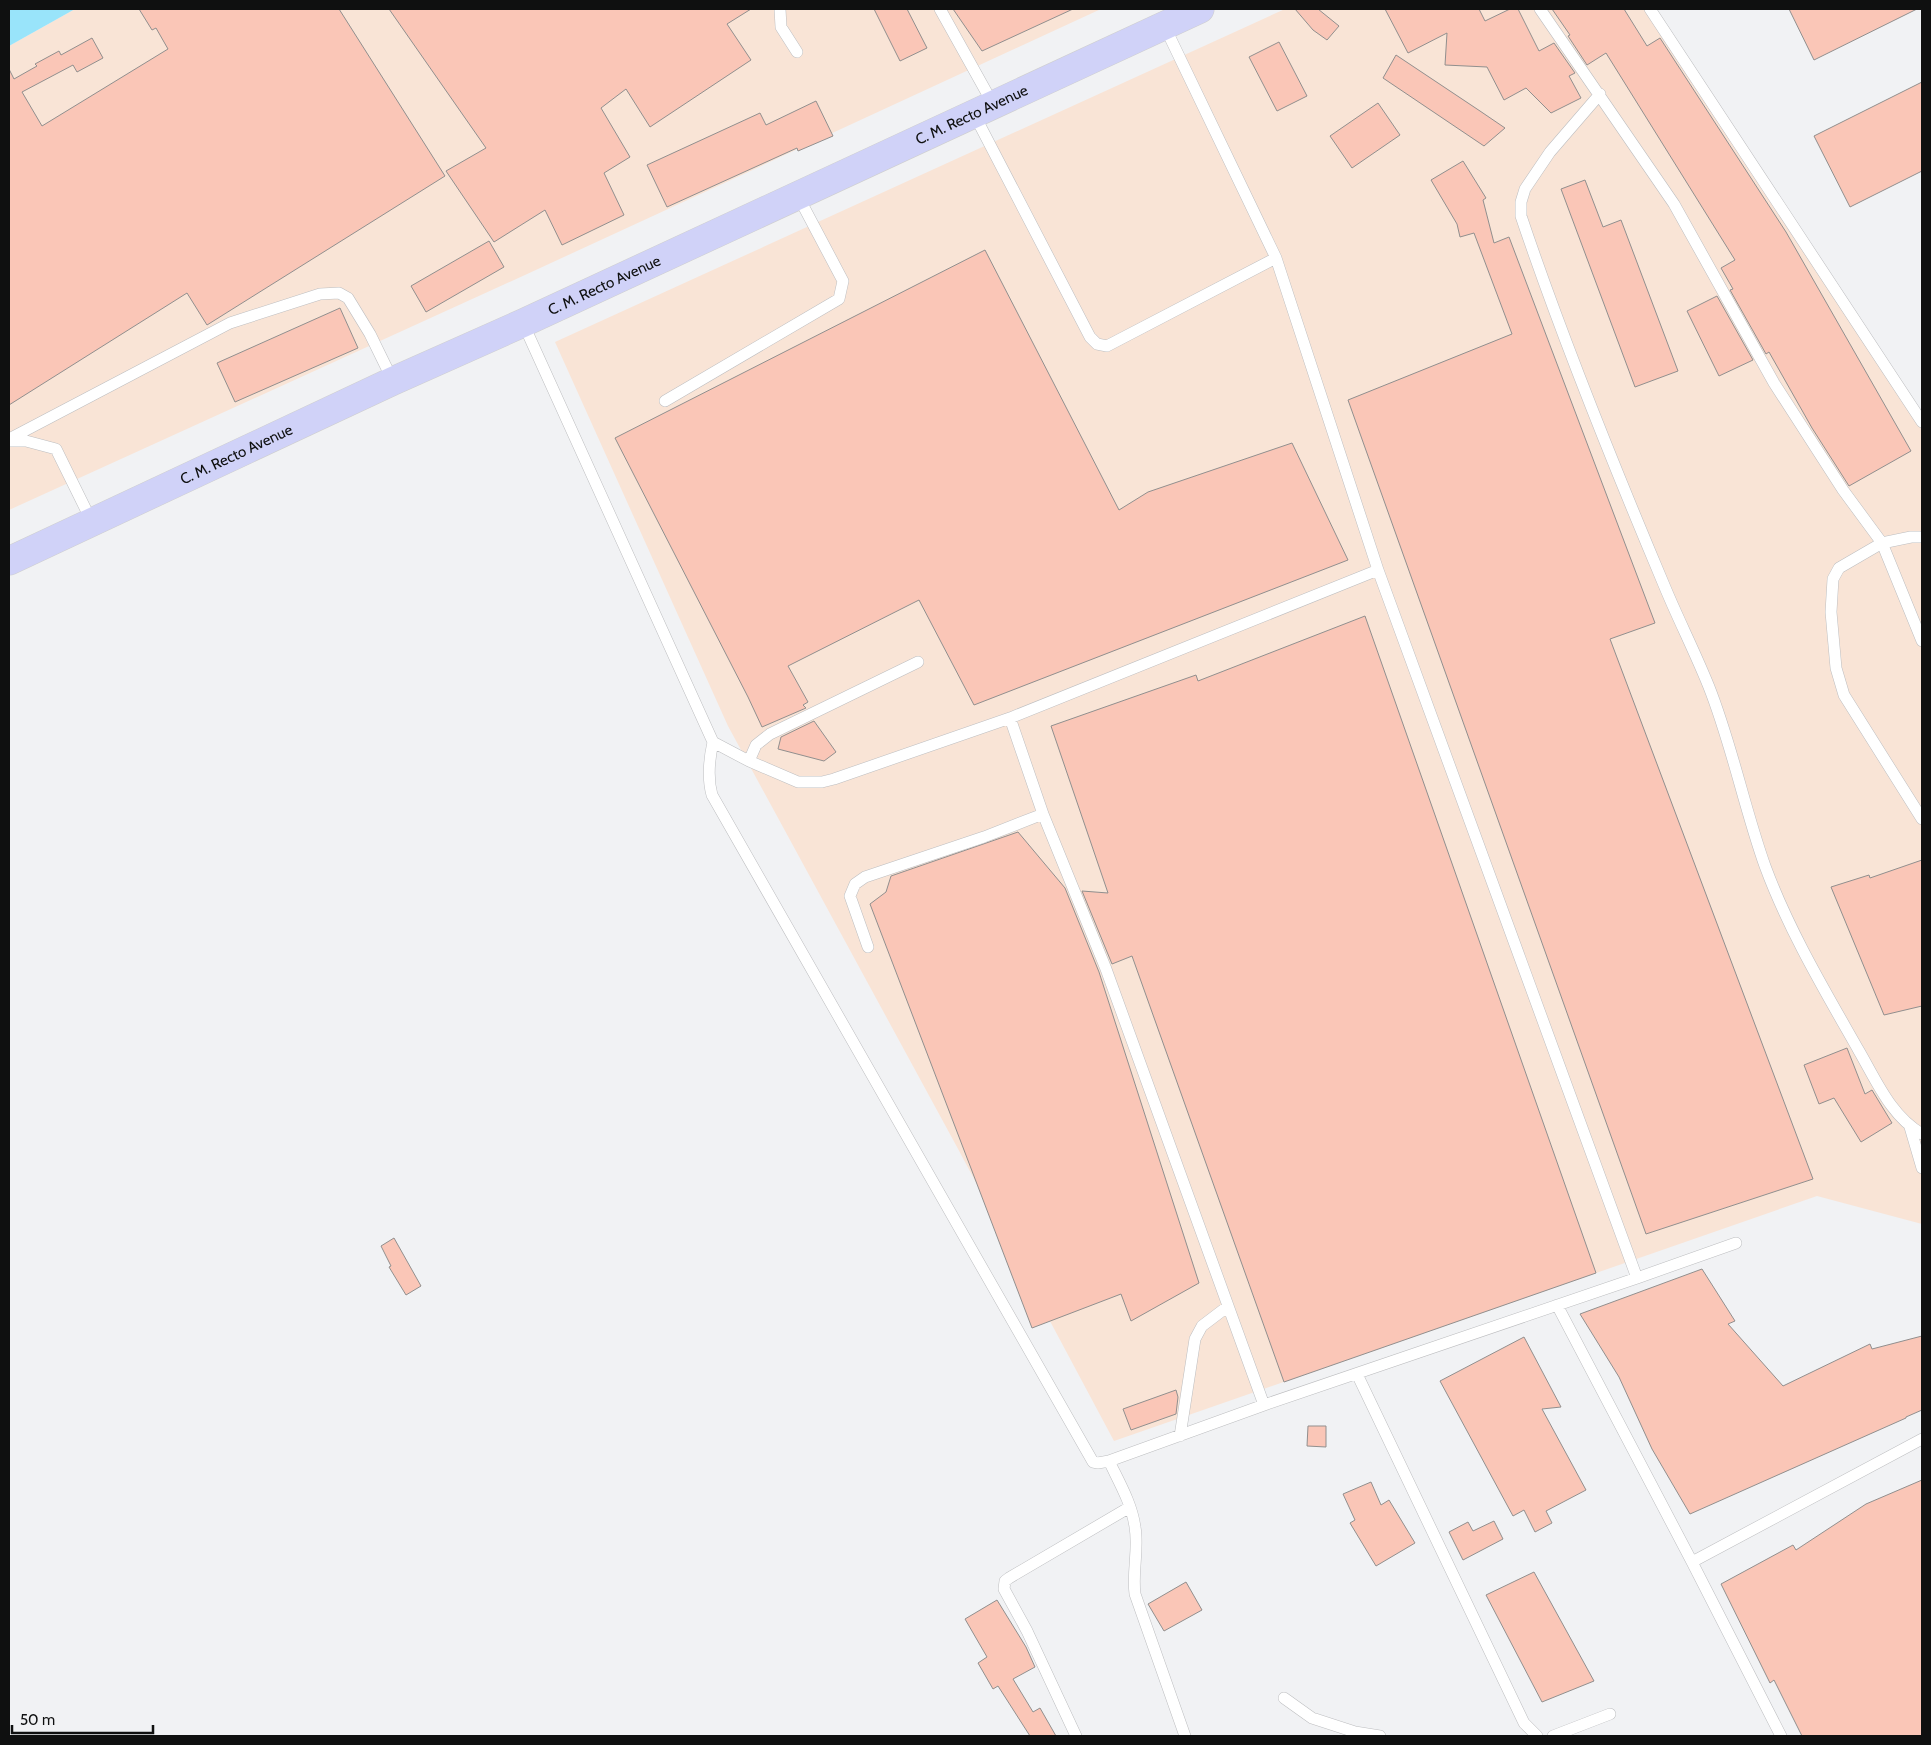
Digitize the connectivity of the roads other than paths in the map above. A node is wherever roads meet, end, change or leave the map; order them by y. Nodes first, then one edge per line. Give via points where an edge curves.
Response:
1 (780, 9) edge
2 (940, 9) edge
3 (1200, 9) edge
4 (1540, 9) edge
5 (1650, 9) edge
6 (1164, 25) junction
7 (797, 52) dead end
8 (1600, 94) junction
9 (983, 109) junction
10 (798, 196) junction
11 (1276, 258) junction
12 (523, 324) junction
13 (393, 381) junction
14 (665, 401) dead end
15 (1922, 422) edge
16 (9, 440) edge
17 (92, 522) junction
18 (1922, 537) edge
19 (1882, 543) junction
20 (9, 562) edge
21 (1378, 570) junction
22 (1922, 641) edge
23 (918, 662) dead end
24 (1010, 718) junction
25 (713, 742) junction
26 (749, 761) junction
27 (1043, 814) junction
28 (1922, 819) edge
29 (868, 948) dead end
30 (1910, 1127) junction
31 (1922, 1134) edge
32 (1922, 1168) edge
33 (1736, 1243) dead end
34 (1636, 1278) junction
35 (1557, 1304) junction
36 (1227, 1307) junction
37 (1357, 1374) junction
38 (1264, 1406) junction
39 (1180, 1436) junction
40 (1922, 1439) edge
41 (1109, 1461) junction
42 (1130, 1507) junction
43 (1692, 1562) junction
44 (1284, 1698) dead end
45 (1610, 1714) dead end
46 (1076, 1736) edge
47 (1185, 1736) edge
48 (1380, 1736) edge
49 (1536, 1736) edge
50 (1553, 1736) edge
51 (1781, 1736) edge

1 - 7 lane via 781,26
2 - 9 lane
3 - 6 highway, C. M. Recto Avenue
4 - 8 lane
5 - 15 lane
6 - 9 highway, C. M. Recto Avenue
6 - 11 lane
8 - 19 lane via 1674,204 1774,383 1843,490
8 - 30 lane via 1550,152 1525,189 1520,202 1521,216 1634,513 1708,685 1728,738 1765,865 1788,921 1893,1109
9 - 10 highway, C. M. Recto Avenue
9 - 11 lane via 1090,336 1097,344 1107,346
10 - 12 highway, C. M. Recto Avenue
10 - 14 lane via 843,281 839,298
11 - 21 lane
12 - 13 highway, C. M. Recto Avenue
12 - 25 lane
13 - 16 lane via 348,298 339,293 320,294 230,323
13 - 17 highway, C. M. Recto Avenue
16 - 17 lane via 56,449
17 - 20 highway, C. M. Recto Avenue
18 - 19 lane via 1911,536
19 - 22 lane
19 - 28 lane via 1835,573 1831,612 1836,668 1844,695
21 - 24 lane
21 - 34 lane
23 - 26 lane via 770,734 756,745
24 - 26 lane via 822,782 798,782
24 - 27 lane
25 - 26 lane
25 - 41 lane via 709,774 712,796 1090,1459 1098,1463
27 - 29 lane via 864,877 855,884 850,896
27 - 36 lane via 1106,969
30 - 31 lane
30 - 32 lane
33 - 34 lane
34 - 35 lane
35 - 37 lane
35 - 43 lane
36 - 38 lane
36 - 39 lane via 1202,1326 1196,1339
37 - 38 lane
37 - 49 lane via 1524,1723
38 - 39 lane
39 - 41 lane
40 - 43 lane
41 - 42 lane
42 - 46 lane via 1009,1578 1004,1585
42 - 47 lane via 1136,1527 1135,1594
43 - 51 lane
44 - 48 lane via 1312,1718 1355,1732
45 - 50 lane

